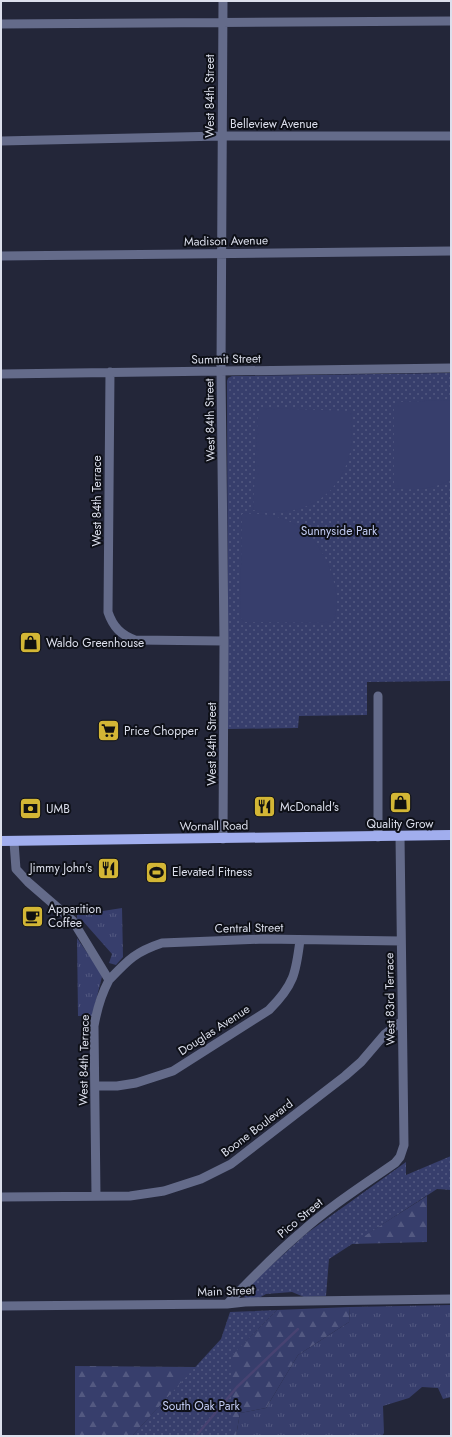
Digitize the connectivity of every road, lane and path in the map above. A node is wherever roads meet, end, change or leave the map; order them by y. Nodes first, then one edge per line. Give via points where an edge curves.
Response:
1 (222, 1) edge
2 (451, 21) edge
3 (222, 22) junction
4 (1, 24) edge
5 (222, 136) junction
6 (451, 136) edge
7 (1, 141) edge
8 (451, 251) edge
9 (222, 254) junction
10 (1, 256) edge
11 (451, 368) edge
12 (221, 371) junction
13 (110, 372) junction
14 (1, 374) edge
15 (224, 641) junction
16 (378, 696) dead end
17 (451, 835) edge
18 (400, 836) junction
19 (378, 837) junction
20 (223, 839) junction
21 (1, 841) edge
22 (14, 842) junction
23 (300, 940) junction
24 (401, 941) junction
25 (109, 980) junction
26 (402, 1021) junction
27 (95, 1086) junction
28 (398, 1160) joint
29 (96, 1196) junction
30 (1, 1197) edge
31 (451, 1299) edge
32 (227, 1304) junction
33 (1, 1306) edge

1 - 3 street, West 84th Street
2 - 3 street
3 - 4 street
3 - 5 street, West 84th Street
5 - 6 street, Belleview Avenue
5 - 7 street, Belleview Avenue
5 - 9 street, West 84th Street
8 - 9 street, Madison Avenue
9 - 10 street, Madison Avenue
9 - 12 street, West 84th Street
11 - 12 street, Summit Street
12 - 13 street, Summit Street
12 - 15 street, West 84th Street
13 - 14 street, Summit Street
13 - 15 street, West 84th Terrace via 108,612 111,621 120,632 136,640
15 - 20 street, West 84th Street
16 - 19 street
17 - 18 main road, Wornall Road
18 - 19 main road, Wornall Road
18 - 24 street, West 83rd Terrace
19 - 20 main road, Wornall Road
20 - 22 main road, Wornall Road
21 - 22 main road, Wornall Road
22 - 25 street via 16,868 28,882 73,921
23 - 24 street, Central Street
23 - 25 street, Central Street via 162,943 131,957
23 - 27 street, Douglas Avenue via 296,970 290,984 269,1010 172,1071 136,1083
24 - 26 street, West 83rd Terrace
25 - 27 street, West 84th Terrace via 98,1005 94,1026
26 - 28 street, West 83rd Terrace via 404,1145
26 - 29 street, Boone Boulevard via 385,1034 345,1076 231,1164 201,1179 164,1191 130,1196
27 - 29 street, West 84th Terrace
28 - 32 street, Pico Street via 340,1200 299,1233
29 - 30 street, Boone Boulevard
31 - 32 street, Main Street
32 - 33 street, Main Street

